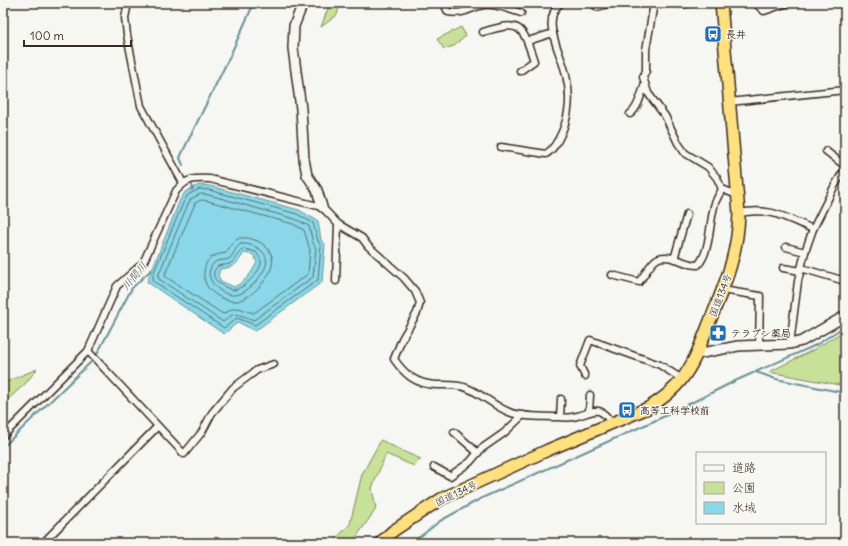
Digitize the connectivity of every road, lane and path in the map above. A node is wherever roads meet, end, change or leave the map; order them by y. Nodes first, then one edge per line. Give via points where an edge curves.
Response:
1 (128, 3) edge
2 (303, 3) edge
3 (447, 3) edge
4 (561, 3) edge
5 (593, 3) edge
6 (612, 3) edge
7 (654, 3) edge
8 (662, 3) edge
9 (690, 3) edge
10 (721, 3) edge
11 (755, 3) edge
12 (788, 3) edge
13 (521, 13) dead end
14 (483, 32) dead end
15 (553, 33) junction
16 (528, 41) junction
17 (520, 71) dead end
18 (645, 84) junction
19 (845, 90) edge
20 (729, 102) junction
21 (630, 114) dead end
22 (501, 147) dead end
23 (826, 151) dead end
24 (845, 166) edge
25 (845, 169) edge
26 (183, 183) junction
27 (722, 189) junction
28 (737, 192) junction
29 (322, 207) junction
30 (739, 213) junction
31 (687, 214) dead end
32 (338, 224) junction
33 (813, 229) junction
34 (786, 247) dead end
35 (805, 252) junction
36 (674, 258) junction
37 (782, 268) dead end
38 (801, 269) junction
39 (612, 275) dead end
40 (336, 281) dead end
41 (845, 281) edge
42 (722, 290) junction
43 (845, 316) edge
44 (790, 344) junction
45 (759, 346) junction
46 (88, 351) junction
47 (697, 354) junction
48 (274, 364) dead end
49 (584, 376) dead end
50 (682, 379) junction
51 (590, 395) dead end
52 (561, 399) dead end
53 (589, 412) junction
54 (523, 415) junction
55 (560, 417) junction
56 (612, 424) junction
57 (158, 426) junction
58 (454, 432) dead end
59 (3, 436) edge
60 (478, 452) junction
61 (434, 467) dead end
62 (43, 543) edge
63 (380, 543) edge

1 - 26 street via 125,18 127,35 141,106
2 - 29 street via 294,26 293,48 302,109 304,159 307,175 317,190
3 - 13 street via 448,12 457,14 485,4
4 - 15 street via 554,11
5 - 6 street via 597,7
7 - 18 street via 643,77
8 - 9 street
10 - 20 highway, 国道134号
11 - 12 street via 764,11
14 - 16 street via 514,26 521,30
15 - 16 street
15 - 22 street via 566,75 568,92 569,110 559,139 546,154
16 - 17 street via 534,61
18 - 21 street via 638,104
18 - 27 street via 678,143 685,152 708,167
19 - 20 street
20 - 28 highway, 国道134号
23 - 24 street
25 - 33 street
26 - 29 street via 196,178 210,179
26 - 46 street via 176,191 143,262 117,286
27 - 28 street
27 - 36 street via 715,203 702,261 698,265 693,265
28 - 30 highway, 国道134号
29 - 32 street
30 - 33 street via 772,212
30 - 42 highway, 国道134号 via 737,243
31 - 36 street
32 - 40 street
32 - 54 street via 362,238 415,291 420,303 417,313 394,359 402,371 412,379 424,383 466,388 510,412
33 - 35 street
34 - 35 street
35 - 38 street
36 - 39 street via 666,256 656,260 639,282
37 - 38 street
38 - 41 street
38 - 44 street
42 - 45 street via 760,296
42 - 47 highway, 国道134号
43 - 44 street via 802,341
44 - 45 street
45 - 47 street via 738,346
46 - 57 street
46 - 59 street
47 - 50 highway, 国道134号
48 - 57 street via 257,370 233,388 184,454
49 - 50 street via 580,366 590,340 660,365
50 - 56 highway, 国道134号 via 653,406
51 - 53 street
52 - 55 street
53 - 55 street via 572,417
53 - 56 street via 601,411
54 - 55 street
54 - 60 street
56 - 63 highway, 国道134号 via 441,499 393,531
57 - 62 street
58 - 60 street
60 - 61 street via 470,462 450,476

